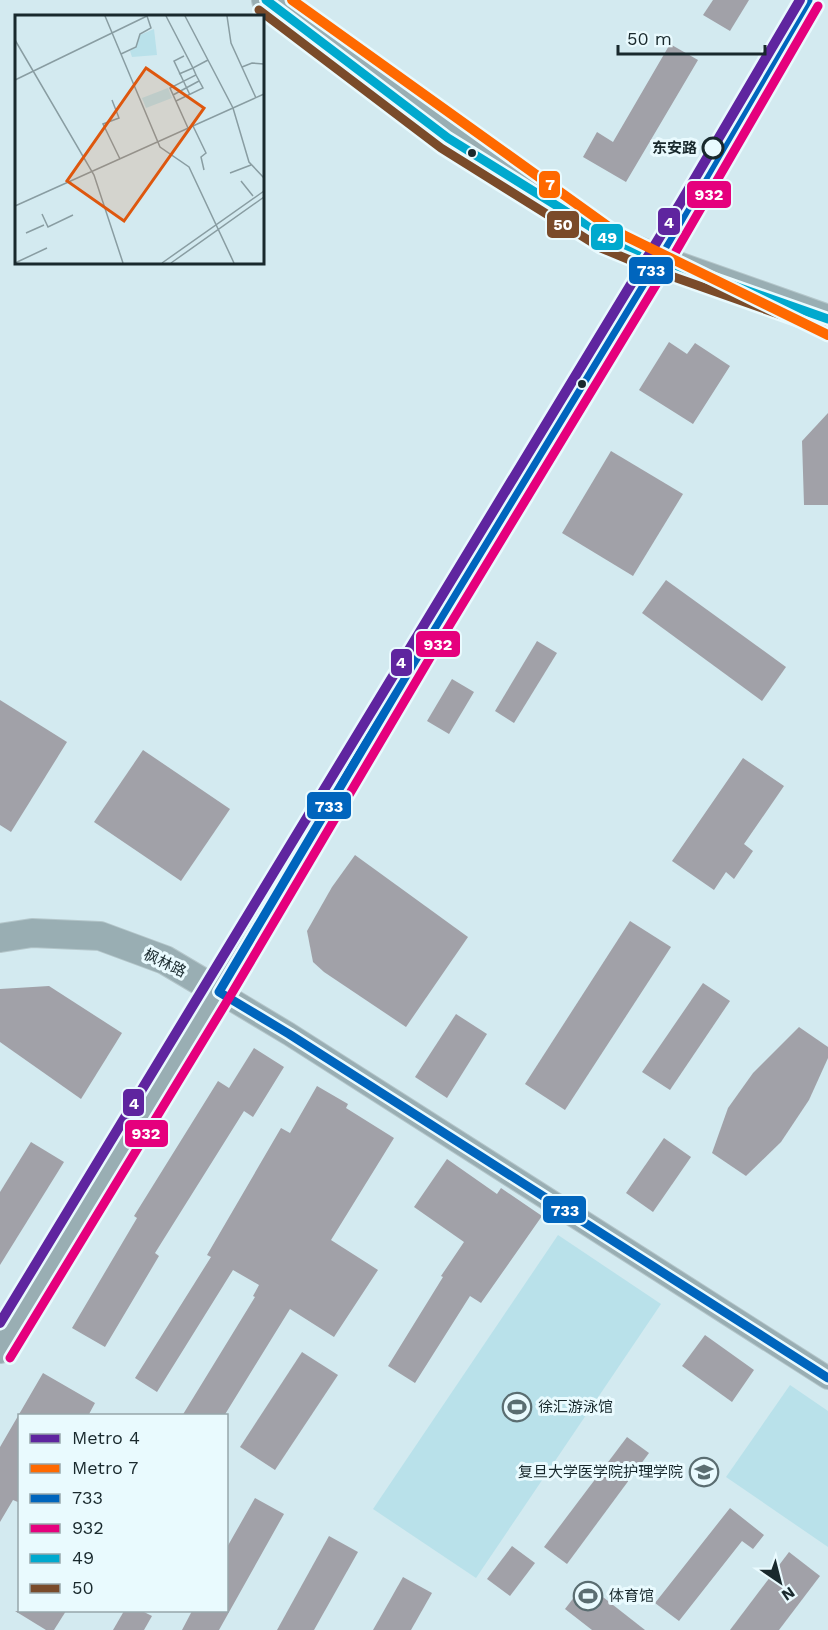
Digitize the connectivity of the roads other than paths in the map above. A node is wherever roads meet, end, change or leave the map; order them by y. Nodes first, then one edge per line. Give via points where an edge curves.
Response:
1 (266, 0) edge
2 (808, 0) edge
3 (658, 259) junction
4 (828, 319) edge
5 (0, 938) edge
6 (219, 992) junction
7 (0, 1352) edge
8 (828, 1378) edge

1 - 3 street via 470,153 607,237
2 - 3 street
3 - 4 street
3 - 6 street
5 - 6 street, 枫林路 via 32,933 100,936 165,960
6 - 7 street
6 - 8 street, 枫林路

